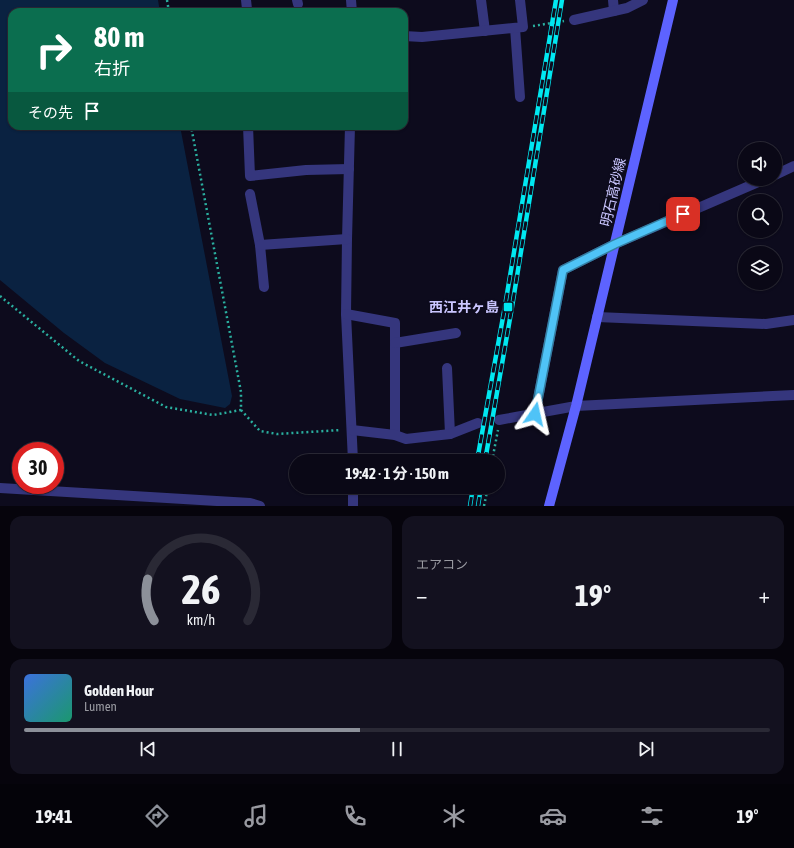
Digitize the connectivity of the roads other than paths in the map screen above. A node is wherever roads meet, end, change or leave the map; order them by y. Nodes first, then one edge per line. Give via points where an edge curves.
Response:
1 (481, 0) edge
2 (520, 0) edge
3 (613, 0) edge
4 (643, 0) edge
5 (673, 0) edge
6 (614, 11) junction
7 (574, 20) road end
8 (519, 28) junction
9 (485, 31) junction
10 (408, 36) edge
11 (520, 97) dead end
12 (248, 130) edge
13 (350, 130) edge
14 (794, 166) edge
15 (349, 169) junction
16 (782, 172) edge
17 (749, 186) edge
18 (250, 194) dead end
19 (347, 239) junction
20 (615, 244) junction
21 (260, 245) junction
22 (264, 287) dead end
23 (346, 314) junction
24 (597, 317) junction
25 (794, 320) edge
26 (456, 333) dead end
27 (396, 343) junction
28 (447, 368) dead end
29 (794, 395) edge
30 (576, 406) junction
31 (535, 414) junction
32 (499, 420) road end
33 (478, 423) dead end
34 (352, 430) junction
35 (450, 434) junction
36 (395, 435) junction
37 (353, 454) edge
38 (0, 488) edge
39 (353, 494) edge
40 (260, 506) edge
41 (353, 506) edge
42 (549, 506) edge

1 - 9 street
2 - 8 street
3 - 6 street
4 - 6 street
5 - 20 main road, 明石高砂線
6 - 7 street
8 - 9 street
8 - 11 street
9 - 10 street
12 - 15 street via 250,176 306,170
13 - 15 street
14 - 16 street
15 - 19 street
17 - 20 street
18 - 21 street
19 - 21 street
19 - 23 street
20 - 24 main road, 明石高砂線
20 - 31 street via 563,270
21 - 22 street
23 - 27 street via 395,323
23 - 34 street
24 - 25 street via 766,324
24 - 30 main road, 明石高砂線
26 - 27 street
27 - 36 street
28 - 35 street
29 - 30 street
30 - 31 street
30 - 42 main road, 明石高砂線
31 - 32 street
33 - 35 street
34 - 36 street
34 - 37 street
35 - 36 street via 406,439
38 - 40 street via 250,503
39 - 41 street

